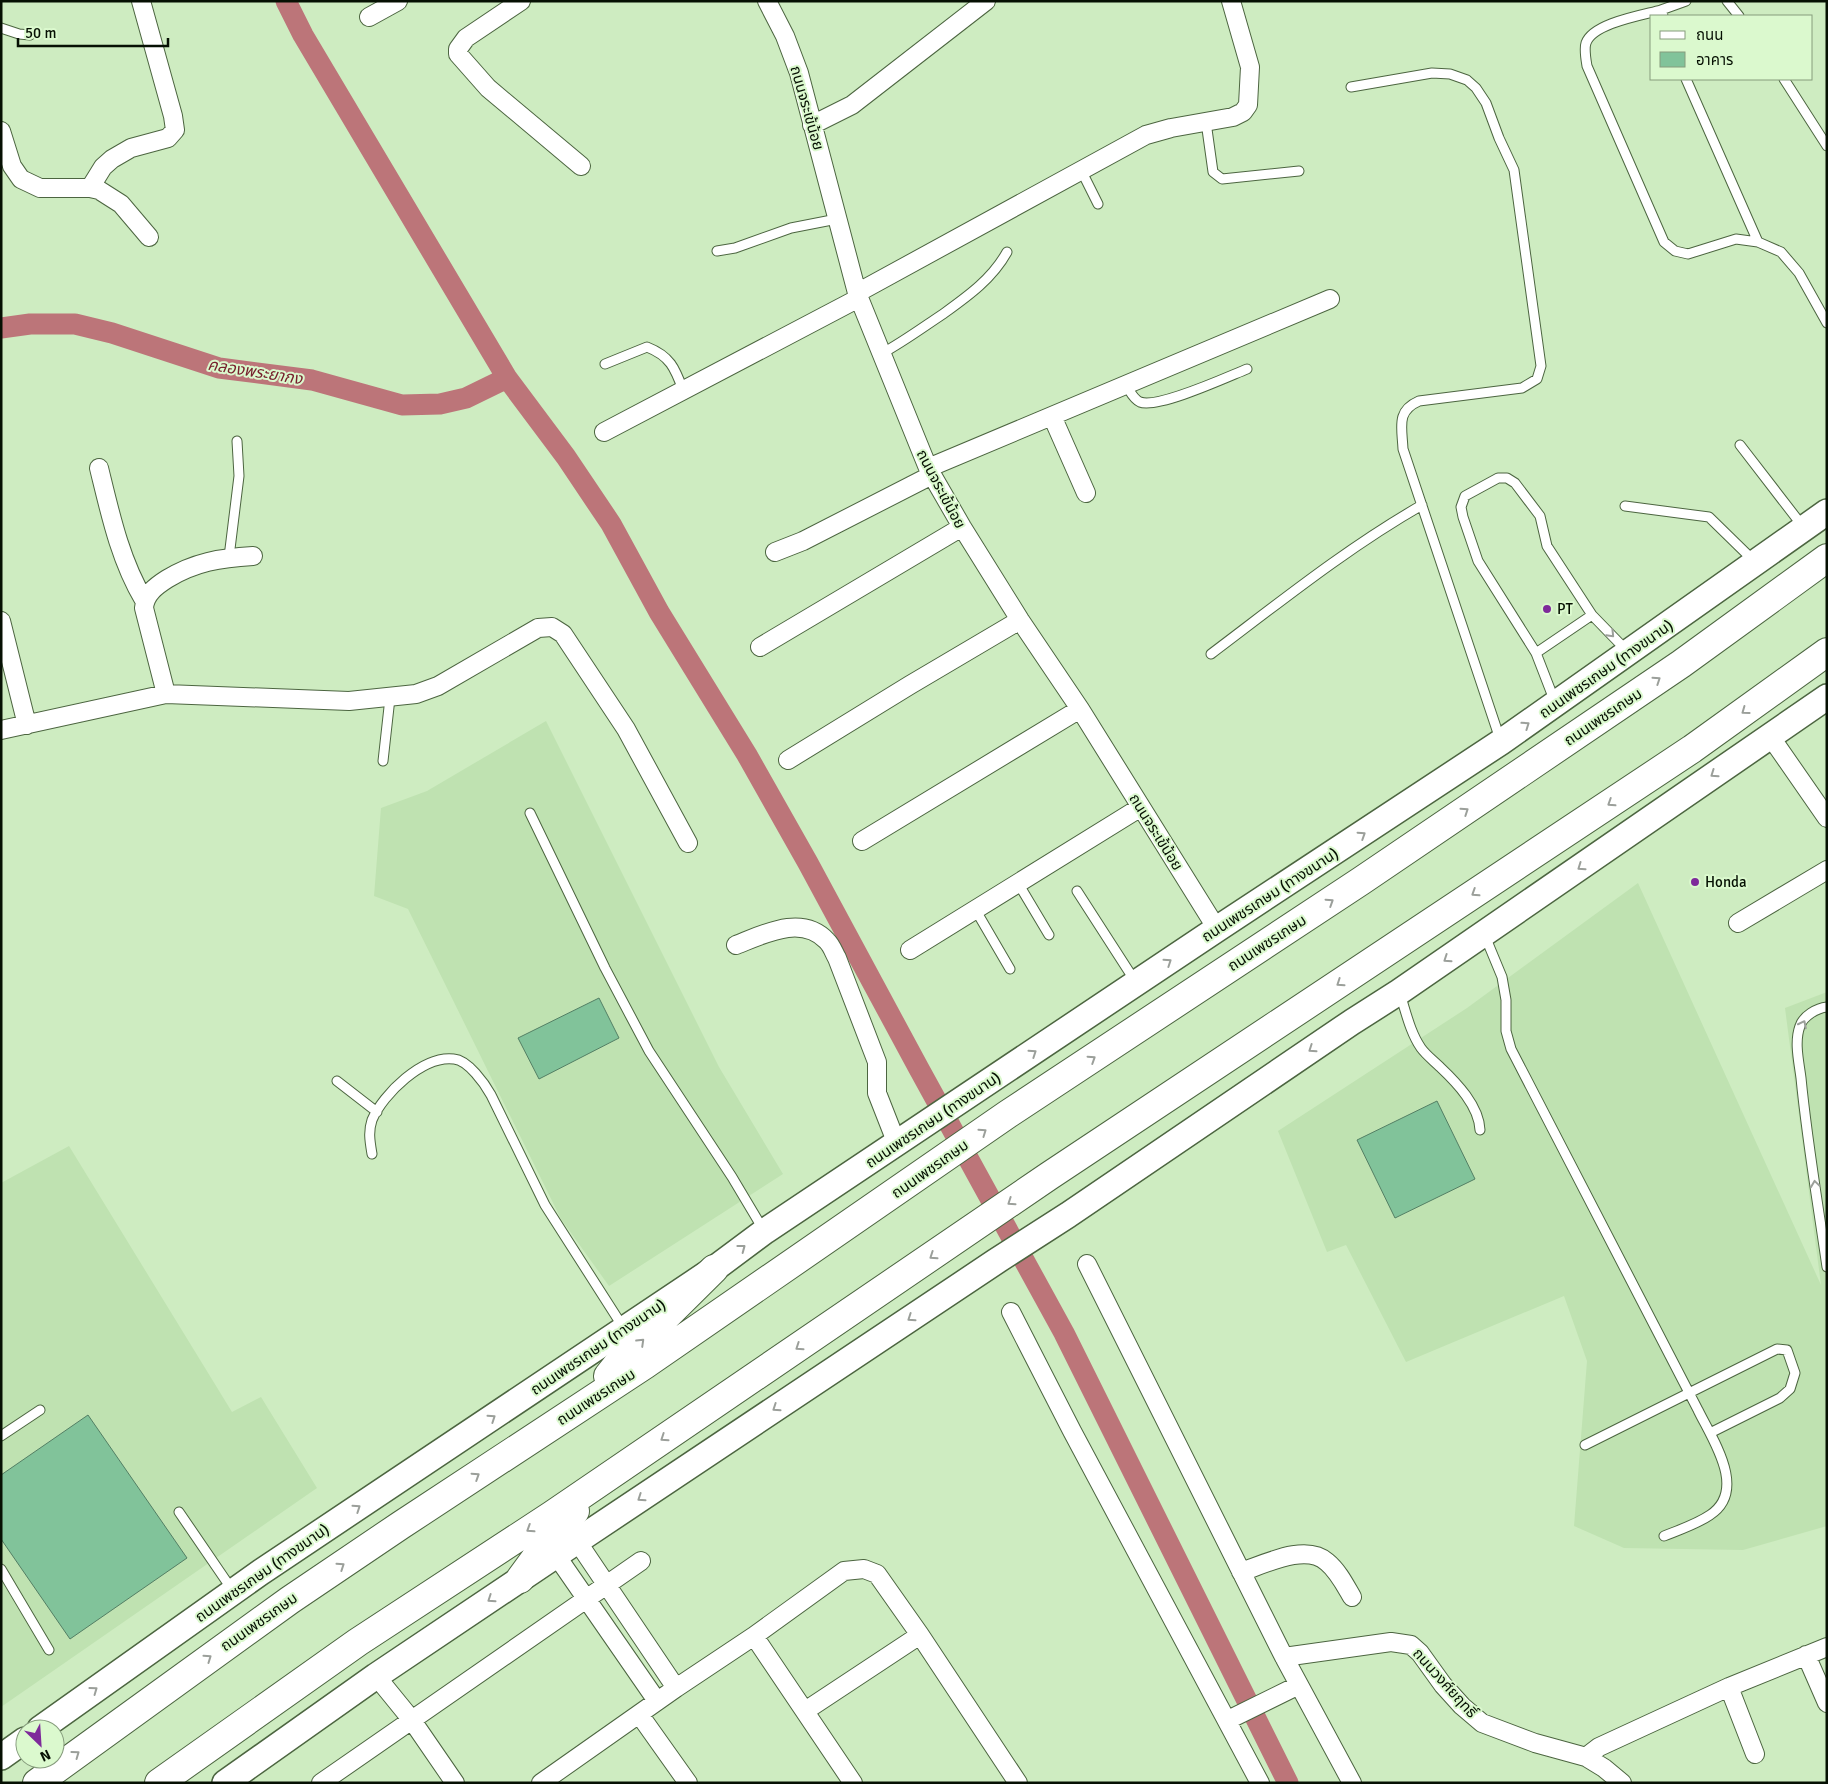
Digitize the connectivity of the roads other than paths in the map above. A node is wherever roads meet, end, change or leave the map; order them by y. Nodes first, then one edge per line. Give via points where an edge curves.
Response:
1 (141, 1) edge
2 (398, 1) edge
3 (520, 1) edge
4 (767, 1) edge
5 (986, 1) edge
6 (1231, 1) edge
7 (1686, 1) edge
8 (1727, 1) edge
9 (1662, 13) edge
10 (1650, 15) edge
11 (1738, 15) edge
12 (369, 17) dead end
13 (1, 28) edge
14 (30, 35) dead end
15 (1686, 80) edge
16 (1785, 80) edge
17 (1351, 87) dead end
18 (1206, 122) junction
19 (812, 125) junction
20 (1, 131) edge
21 (1827, 146) edge
22 (581, 166) dead end
23 (1081, 170) junction
24 (1298, 171) dead end
25 (90, 188) junction
26 (1098, 204) dead end
27 (837, 219) junction
28 (149, 237) dead end
29 (1758, 242) junction
30 (717, 251) dead end
31 (1007, 252) dead end
32 (858, 296) junction
33 (1330, 299) dead end
34 (1827, 323) edge
35 (880, 354) junction
36 (605, 364) dead end
37 (1247, 369) dead end
38 (1126, 385) junction
39 (683, 390) junction
40 (1052, 416) junction
41 (604, 432) dead end
42 (237, 441) dead end
43 (1740, 444) dead end
44 (99, 468) dead end
45 (930, 472) junction
46 (1086, 493) dead end
47 (1422, 505) junction
48 (1626, 506) dead end
49 (1827, 512) edge
50 (962, 527) junction
51 (1804, 528) junction
52 (774, 552) dead end
53 (253, 556) dead end
54 (229, 557) junction
55 (1827, 558) edge
56 (1756, 563) junction
57 (144, 600) junction
58 (1592, 615) junction
59 (1020, 620) junction
60 (1, 621) edge
61 (760, 647) dead end
62 (1827, 652) edge
63 (1536, 653) junction
64 (1629, 653) junction
65 (1211, 654) dead end
66 (1827, 670) edge
67 (1770, 693) junction
68 (166, 694) junction
69 (1827, 697) edge
70 (390, 698) junction
71 (1556, 704) junction
72 (1080, 708) junction
73 (27, 725) junction
74 (1, 730) edge
75 (1770, 736) junction
76 (1501, 742) junction
77 (788, 760) dead end
78 (383, 761) dead end
79 (1141, 807) junction
80 (530, 813) dead end
81 (1827, 818) edge
82 (862, 842) dead end
83 (688, 843) dead end
84 (1827, 870) edge
85 (1018, 883) junction
86 (1077, 891) dead end
87 (975, 909) junction
88 (1738, 923) dead end
89 (1216, 929) junction
90 (1484, 934) junction
91 (1049, 935) dead end
92 (736, 945) dead end
93 (910, 950) dead end
94 (1010, 969) dead end
95 (1137, 983) junction
96 (1400, 992) junction
97 (1827, 1008) edge
98 (337, 1081) dead end
99 (377, 1112) junction
100 (1480, 1130) dead end
101 (902, 1141) junction
102 (372, 1154) dead end
103 (765, 1231) junction
104 (1087, 1264) dead end
105 (1827, 1267) edge
106 (714, 1270) junction
107 (1010, 1312) dead end
108 (625, 1329) junction
109 (1690, 1393) junction
110 (585, 1404) junction
111 (40, 1410) dead end
112 (1710, 1433) junction
113 (1, 1436) edge
114 (1585, 1445) dead end
115 (604, 1479) junction
116 (179, 1512) dead end
117 (1664, 1536) dead end
118 (577, 1541) junction
119 (556, 1555) junction
120 (641, 1561) dead end
121 (1, 1570) edge
122 (1241, 1572) junction
123 (520, 1579) junction
124 (607, 1585) junction
125 (233, 1591) junction
126 (1352, 1597) dead end
127 (586, 1600) junction
128 (920, 1635) junction
129 (754, 1636) junction
130 (1827, 1647) edge
131 (49, 1650) dead end
132 (1806, 1655) junction
133 (1284, 1657) junction
134 (376, 1676) junction
135 (1299, 1685) junction
136 (1728, 1687) junction
137 (676, 1688) junction
138 (657, 1701) junction
139 (1827, 1703) edge
140 (805, 1711) junction
141 (639, 1714) junction
142 (1234, 1717) junction
143 (54, 1719) edge
144 (411, 1720) junction
145 (15, 1747) edge
146 (1755, 1754) dead end
147 (2, 1755) edge
148 (1586, 1757) junction
149 (845, 1780) edge
150 (37, 1783) edge
151 (159, 1783) edge
152 (225, 1783) edge
153 (320, 1783) edge
154 (455, 1783) edge
155 (541, 1783) edge
156 (688, 1783) edge
157 (1018, 1783) edge
158 (1260, 1783) edge
159 (1352, 1783) edge
160 (1622, 1783) edge

1 - 25 street via 174,116 175,130 168,138 131,148 112,159
2 - 12 street
3 - 22 street via 466,38 458,54 488,88
4 - 19 street, ถนนจระเข้น้อย via 785,36
5 - 19 street via 852,104
6 - 18 street via 1250,67 1248,105 1233,117
7 - 9 lane
8 - 11 lane
10 - 29 lane via 1613,23 1592,34 1585,43 1587,66 1664,242 1675,251 1688,254 1736,239
13 - 14 lane
15 - 29 lane
16 - 21 lane
17 - 47 lane via 1432,73 1450,74 1467,80 1486,103 1514,170 1541,366 1537,379 1522,388 1419,400 1409,405 1401,417 1403,449
18 - 23 street via 1146,135
18 - 24 lane via 1213,172 1222,179
19 - 27 street, ถนนจระเข้น้อย
20 - 25 street via 12,166 22,179 40,188
23 - 26 lane
23 - 32 street
25 - 28 street via 121,204
27 - 30 lane via 791,228
27 - 32 street, ถนนจระเข้น้อย
29 - 34 lane via 1781,252 1799,273
31 - 35 lane via 999,267 971,294
32 - 35 street, ถนนจระเข้น้อย
32 - 39 street
33 - 38 street
35 - 45 street, ถนนจระเข้น้อย
36 - 39 lane via 647,347 656,350 675,368
37 - 38 lane via 1176,397 1146,404 1134,399
38 - 40 street
39 - 41 street
40 - 45 street
40 - 46 street
42 - 54 lane via 240,462
43 - 51 lane
44 - 57 street via 125,562
45 - 50 street, ถนนจระเข้น้อย
45 - 52 street via 804,542
47 - 65 lane via 1346,552
47 - 76 lane
48 - 56 lane via 1709,518
49 - 51 main road, ถนนเพชรเกษม (ทางขนาน)
50 - 59 street, ถนนจระเข้น้อย
50 - 61 street
51 - 56 main road, ถนนเพชรเกษม (ทางขนาน)
53 - 54 street
54 - 57 street via 184,568 160,583
110 -> 55 highway, ถนนเพชรเกษม via 1008,1114 1378,870 1681,664
56 - 64 main road, ถนนเพชรเกษม (ทางขนาน)
57 - 68 street
58 - 63 lane
58 - 63 lane via 1547,546 1540,516 1514,483 1507,478 1498,478 1465,496 1462,517 1478,561
58 -> 64 lane
59 - 72 street, ถนนจระเข้น้อย
59 - 77 street
60 - 73 street
62 - 67 highway
63 - 71 lane
64 - 71 main road, ถนนเพชรเกษม (ทางขนาน)
66 - 67 highway
67 -> 115 highway via 1692,749 1049,1176
68 - 70 street via 349,701
68 - 73 street
69 - 75 main road
70 - 78 lane
70 - 83 street via 438,686 538,628 552,627 563,634 626,729
76 -> 71 main road, ถนนเพชรเกษม (ทางขนาน)
72 - 79 street, ถนนจระเข้น้อย
72 - 82 street
73 - 74 street
75 - 81 street
75 -> 90 main road
89 -> 76 main road, ถนนเพชรเกษม (ทางขนาน)
79 - 85 street
79 - 89 street, ถนนจระเข้น้อย
80 - 103 lane via 604,968 649,1051
84 - 88 street
85 - 87 street
85 - 91 lane
86 - 95 lane
87 - 93 street
87 - 94 lane
95 -> 89 main road, ถนนเพชรเกษม (ทางขนาน)
90 -> 96 main road
90 - 109 lane via 1502,977 1506,1031 1511,1049
92 - 101 street via 786,927 803,928 829,943 877,1062 878,1093
101 -> 95 main road, ถนนเพชรเกษม (ทางขนาน)
96 - 100 lane via 1410,1027 1422,1049 1452,1078 1469,1101 1480,1119
96 -> 118 main road
105 -> 97 lane via 1798,1044 1800,1024 1806,1016
98 - 99 lane
99 - 102 lane via 369,1136
99 - 108 lane via 388,1095 418,1069 455,1058 471,1068 492,1095 545,1204
101 - 103 main road, ถนนเพชรเกษม (ทางขนาน)
106 -> 103 main road, ถนนเพชรเกษม (ทางขนาน)
104 - 122 street
106 - 108 main road, ถนนเพชรเกษม (ทางขนาน)
110 -> 106 highway via 616,1366
107 - 142 street via 1072,1431
125 -> 108 main road, ถนนเพชรเกษม (ทางขนาน)
109 - 112 lane
109 - 112 lane via 1777,1349 1786,1350 1791,1359 1795,1373 1790,1389 1780,1398
109 - 114 lane
150 -> 110 highway, ถนนเพชรเกษม via 290,1600
111 - 113 lane
112 - 117 lane via 1725,1466 1728,1486 1725,1500 1710,1515
115 - 123 highway via 553,1534
115 -> 151 highway via 358,1642
116 - 125 lane
118 - 119 main road
118 - 124 street
119 - 123 main road
119 - 127 street
120 - 124 street
121 - 131 lane
122 - 126 street via 1299,1554 1317,1555 1336,1570
122 - 133 street
123 -> 134 main road
124 - 127 street
124 - 137 street
143 -> 125 main road, ถนนเพชรเกษม (ทางขนาน)
127 - 138 street
127 - 144 street
128 - 129 street via 877,1574 864,1569 844,1571
128 - 140 street
128 - 157 street
129 - 137 street
129 - 140 street
130 - 132 street
132 - 136 street
132 - 139 street
133 - 135 street
133 - 148 street, ถนนวงศ์ยฤทธิ์ via 1391,1642 1411,1645 1462,1706 1482,1723 1521,1739
134 - 144 street
134 - 152 main road
135 - 142 street
135 - 159 street
136 - 146 street
136 - 148 street via 1599,1747
137 - 138 street
138 - 141 street
140 - 149 street
141 - 155 street
141 - 156 street
142 - 158 street
144 - 153 street
144 - 154 street
145 - 147 main road
148 - 160 street, ถนนวงศ์ยฤทธิ์

